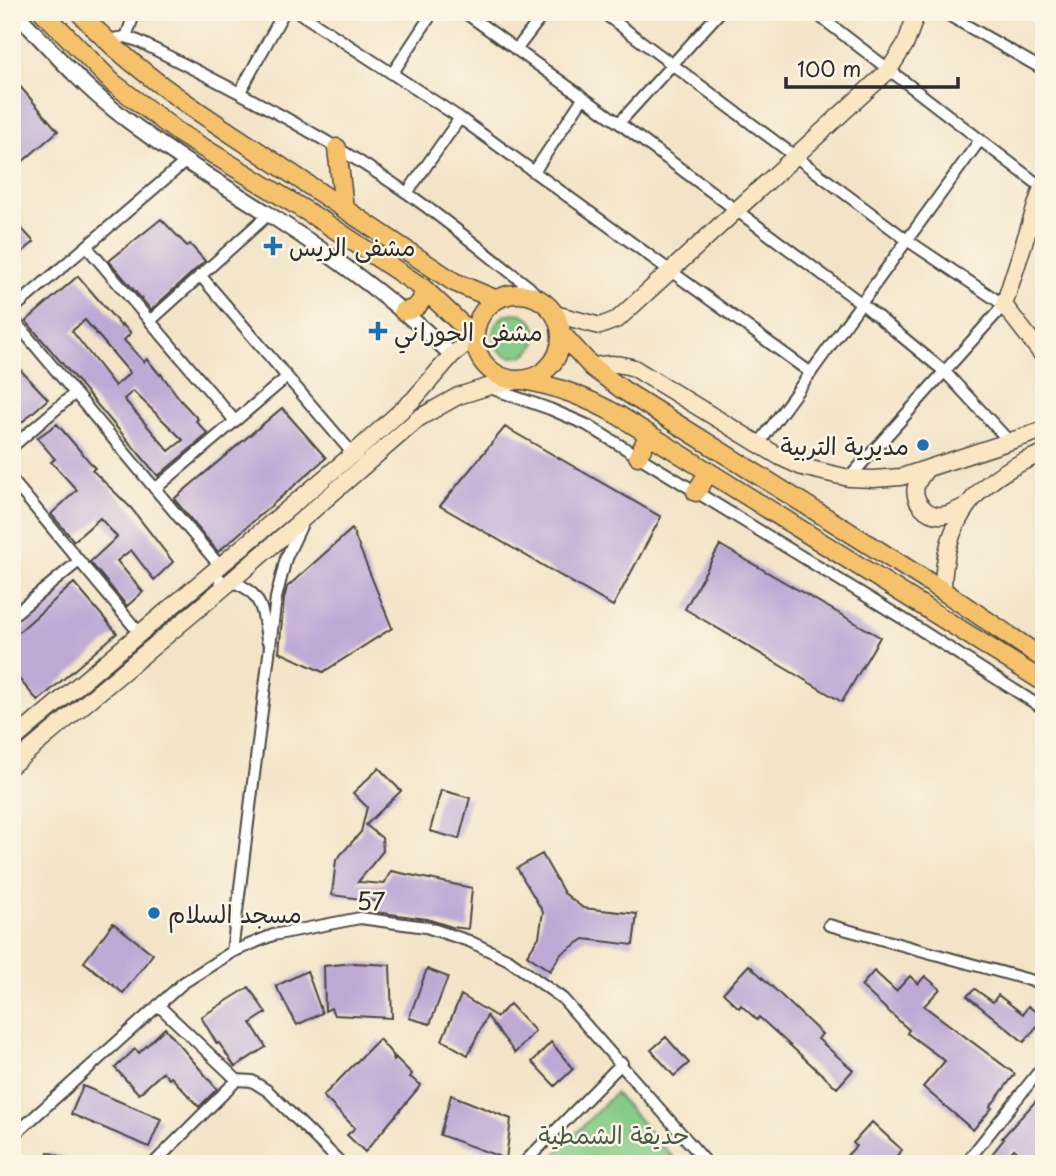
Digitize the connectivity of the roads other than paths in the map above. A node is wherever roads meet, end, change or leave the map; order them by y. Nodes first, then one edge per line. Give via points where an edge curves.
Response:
1 (15, 12) edge
2 (43, 12) edge
3 (79, 12) edge
4 (135, 12) edge
5 (284, 12) edge
6 (298, 12) edge
7 (433, 12) edge
8 (464, 12) edge
9 (545, 12) edge
10 (602, 12) edge
11 (720, 12) edge
12 (814, 12) edge
13 (917, 12) edge
14 (943, 12) edge
15 (126, 37) junction
16 (106, 40) junction
17 (516, 50) junction
18 (672, 65) junction
19 (1044, 70) edge
20 (888, 71) junction
21 (393, 74) junction
22 (240, 92) junction
23 (583, 98) junction
24 (460, 118) junction
25 (619, 123) junction
26 (980, 140) junction
27 (337, 148) junction
28 (796, 157) junction
29 (185, 162) junction
30 (534, 172) junction
31 (1043, 186) edge
32 (407, 193) junction
33 (344, 208) junction
34 (736, 211) junction
35 (269, 214) junction
36 (907, 240) junction
37 (87, 247) junction
38 (670, 272) junction
39 (200, 275) junction
40 (423, 288) junction
41 (496, 300) junction
42 (861, 303) junction
43 (1004, 305) junction
44 (548, 307) junction
45 (12, 310) edge
46 (403, 311) junction
47 (12, 318) edge
48 (150, 321) junction
49 (561, 333) junction
50 (475, 337) junction
51 (452, 355) junction
52 (1044, 357) edge
53 (592, 367) junction
54 (944, 372) junction
55 (811, 373) junction
56 (287, 377) junction
57 (523, 380) junction
58 (487, 387) junction
59 (75, 393) junction
60 (235, 421) junction
61 (1044, 430) edge
62 (649, 435) junction
63 (1009, 442) junction
64 (758, 445) junction
65 (12, 446) edge
66 (1044, 453) edge
67 (353, 454) junction
68 (638, 456) junction
69 (925, 471) junction
70 (709, 472) junction
71 (849, 478) junction
72 (12, 480) edge
73 (155, 489) junction
74 (695, 492) junction
75 (964, 507) junction
76 (306, 517) junction
77 (79, 561) junction
78 (219, 565) junction
79 (229, 583) junction
80 (943, 591) junction
81 (12, 600) edge
82 (16, 613) edge
83 (141, 635) junction
84 (269, 651) junction
85 (1044, 659) edge
86 (1044, 682) edge
87 (1044, 709) edge
88 (12, 741) edge
89 (12, 765) edge
90 (829, 925) dead end
91 (232, 952) junction
92 (1044, 984) edge
93 (159, 1005) junction
94 (622, 1063) junction
95 (1043, 1066) edge
96 (237, 1080) junction
97 (12, 1137) edge
98 (153, 1164) edge
99 (342, 1164) edge
100 (523, 1164) edge
101 (708, 1164) edge
102 (965, 1164) edge

1 - 29 street via 113,109
2 - 40 main road via 113,83 179,133
3 - 16 main road
4 - 15 street
5 - 22 street
6 - 21 street
7 - 21 street
8 - 17 street
9 - 17 street
10 - 18 street
11 - 18 street
12 - 20 street
13 - 20 main road via 906,43
14 - 19 street
15 - 16 street
15 - 22 street
16 - 33 main road via 161,86
17 - 23 street
18 - 25 street
18 - 28 street
20 - 26 street
20 - 28 main road
21 - 24 street
22 - 27 street
23 - 25 street
23 - 30 street
24 - 30 street
24 - 32 street
25 - 34 street
26 - 31 street
26 - 36 street
27 - 32 street
27 - 33 main road
28 - 34 main road
28 - 36 street
29 - 35 street
29 - 37 street
30 - 38 street
31 - 43 main road
32 - 44 street via 529,287
33 - 41 main road via 454,282
34 - 38 main road
34 - 42 street
35 - 39 street
35 - 46 street
36 - 42 street
36 - 43 street
37 - 45 street
37 - 48 street
38 - 44 main road via 609,324 590,324
38 - 55 street
39 - 48 street
39 - 56 street
40 - 46 main road via 417,306
40 - 50 main road
41 - 44 main road via 519,294
41 - 50 main road via 481,316
42 - 54 street
42 - 55 street
43 - 52 main road
43 - 54 street
44 - 49 main road
46 - 51 street
47 - 59 street
48 - 60 street
49 - 53 main road
49 - 57 main road via 561,346 548,369
50 - 51 main road
50 - 57 main road via 478,352 495,374
51 - 67 main road via 414,399
53 - 64 main road via 620,363 634,368
53 - 80 main road via 662,416
54 - 63 street
54 - 71 street
55 - 64 street
56 - 60 street
56 - 67 street
57 - 58 main road
57 - 62 main road via 586,397
58 - 68 street via 587,425
58 - 76 main road via 425,414
59 - 65 street
59 - 73 street
60 - 73 street
61 - 63 main road
62 - 68 main road
62 - 70 main road
63 - 69 main road
64 - 71 main road via 802,467
66 - 75 main road via 992,480
67 - 78 main road
68 - 74 street
69 - 71 main road via 901,477
69 - 75 main road via 916,492 922,507 936,515
70 - 74 main road
70 - 86 main road
72 - 77 street
73 - 78 street
74 - 87 street
75 - 80 main road via 947,547
76 - 79 main road
76 - 84 street via 282,571
77 - 82 street
77 - 83 street
78 - 79 street via 217,577
78 - 83 main road
79 - 84 street via 243,586 257,599
79 - 89 main road
80 - 85 main road
81 - 82 street
83 - 88 main road
84 - 91 street
90 - 92 street
91 - 93 street, 57 via 191,977
91 - 94 street, 57 via 273,935 360,918 437,930 489,950 546,985
93 - 96 street
93 - 97 street, 57
94 - 100 street
94 - 101 street, 57
95 - 102 street
96 - 98 street
96 - 99 street via 252,1081 268,1091

